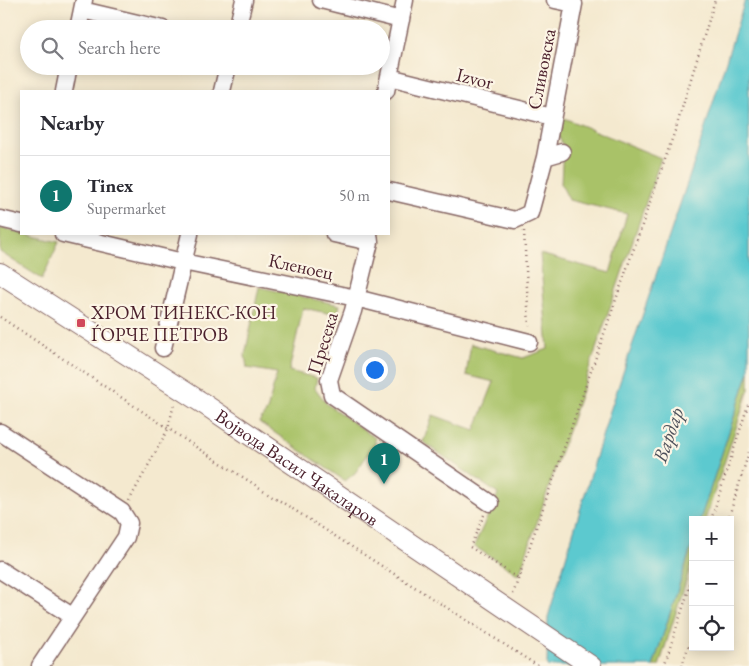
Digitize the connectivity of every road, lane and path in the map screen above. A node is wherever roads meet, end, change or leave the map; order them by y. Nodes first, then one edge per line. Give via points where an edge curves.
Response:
1 (244, 0) edge
2 (321, 0) edge
3 (404, 0) edge
4 (558, 0) edge
5 (715, 0) edge
6 (83, 5) edge
7 (80, 20) edge
8 (133, 20) edge
9 (239, 20) edge
10 (401, 20) junction
11 (390, 74) edge
12 (67, 75) edge
13 (226, 75) edge
14 (388, 84) edge
15 (64, 90) edge
16 (222, 90) edge
17 (552, 117) junction
18 (562, 152) dead end
19 (545, 157) junction
20 (390, 191) edge
21 (530, 213) junction
22 (0, 219) edge
23 (20, 224) edge
24 (67, 235) edge
25 (190, 235) edge
26 (343, 235) edge
27 (369, 238) edge
28 (184, 262) junction
29 (0, 272) edge
30 (356, 298) junction
31 (0, 317) edge
32 (529, 342) joint
33 (163, 348) dead end
34 (175, 386) junction
35 (749, 402) edge
36 (168, 429) junction
37 (0, 432) edge
38 (749, 452) edge
39 (490, 503) joint
40 (122, 512) junction
41 (712, 516) edge
42 (729, 516) edge
43 (0, 570) edge
44 (519, 579) junction
45 (689, 589) edge
46 (506, 609) junction
47 (72, 616) junction
48 (689, 644) edge
49 (40, 666) edge
50 (538, 666) edge
51 (591, 666) edge
52 (664, 666) edge
53 (682, 666) edge

1 - 9 street
2 - 10 street
3 - 10 street
4 - 17 street, Сливовска via 574,4
5 - 44 path via 676,128
6 - 7 street
6 - 8 street
10 - 11 street
12 - 15 street
13 - 16 street
14 - 17 street, Izvor
17 - 19 street, Сливовска
18 - 19 street
19 - 21 street, Сливовска
20 - 21 street via 515,220
21 - 32 path via 524,229
22 - 23 street
24 - 28 street, Кленоец
25 - 28 street
26 - 27 street
27 - 30 street, Пресека
28 - 30 street, Кленоец
28 - 33 street
29 - 34 street, Војвода Васил Чакаларов
30 - 32 street, Кленоец
30 - 39 street, Пресека via 329,380 332,395
31 - 36 path
34 - 36 path via 173,417
34 - 46 street, Војвода Васил Чакаларов
35 - 41 path
36 - 40 path
36 - 50 path
37 - 40 street
38 - 42 path
39 - 44 path via 470,547
40 - 47 street via 128,523 126,537
43 - 47 street
44 - 46 path
45 - 52 path
46 - 51 street, Војвода Васил Чакаларов
47 - 49 street
48 - 53 path

